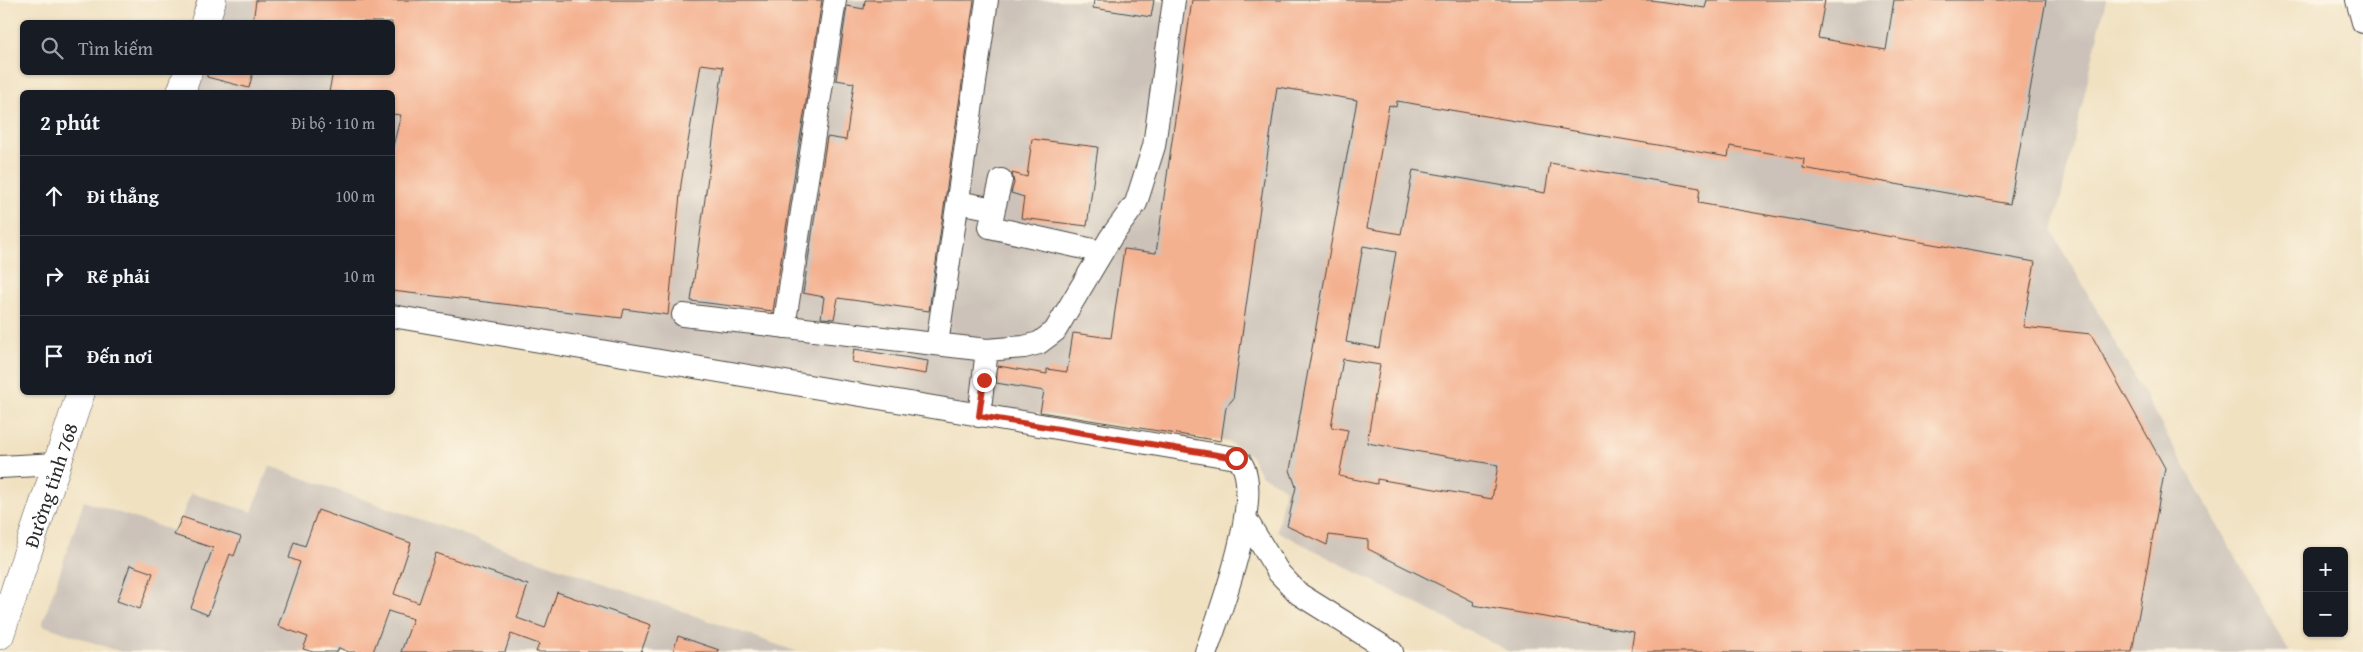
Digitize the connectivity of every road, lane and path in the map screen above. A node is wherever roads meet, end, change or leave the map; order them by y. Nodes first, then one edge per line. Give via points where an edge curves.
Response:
1 (212, 0) edge
2 (835, 0) edge
3 (987, 0) edge
4 (1174, 0) edge
5 (2357, 0) edge
6 (206, 20) edge
7 (2363, 22) edge
8 (187, 75) edge
9 (182, 90) edge
10 (1001, 180) dead end
11 (958, 202) junction
12 (994, 209) junction
13 (1102, 252) junction
14 (683, 315) dead end
15 (395, 317) edge
16 (784, 326) junction
17 (937, 344) junction
18 (987, 350) junction
19 (80, 395) edge
20 (979, 416) junction
21 (57, 464) junction
22 (0, 467) edge
23 (1247, 521) junction
24 (0, 635) edge
25 (1206, 652) edge
26 (1392, 652) edge

1 - 6 main road
2 - 16 street
3 - 11 street
4 - 13 street via 1154,146 1136,203
5 - 7 street
8 - 9 main road
10 - 12 street
11 - 12 street
11 - 17 street
12 - 13 street via 990,226
13 - 18 street via 1055,330 1039,343
14 - 16 street
15 - 20 street
16 - 17 street
17 - 18 street
18 - 20 street
19 - 21 main road, Đường tỉnh 768
20 - 23 street via 1236,458 1243,462 1246,472
21 - 22 street
21 - 24 main road, Đường tỉnh 768
23 - 25 street
23 - 26 street via 1278,573 1299,594

